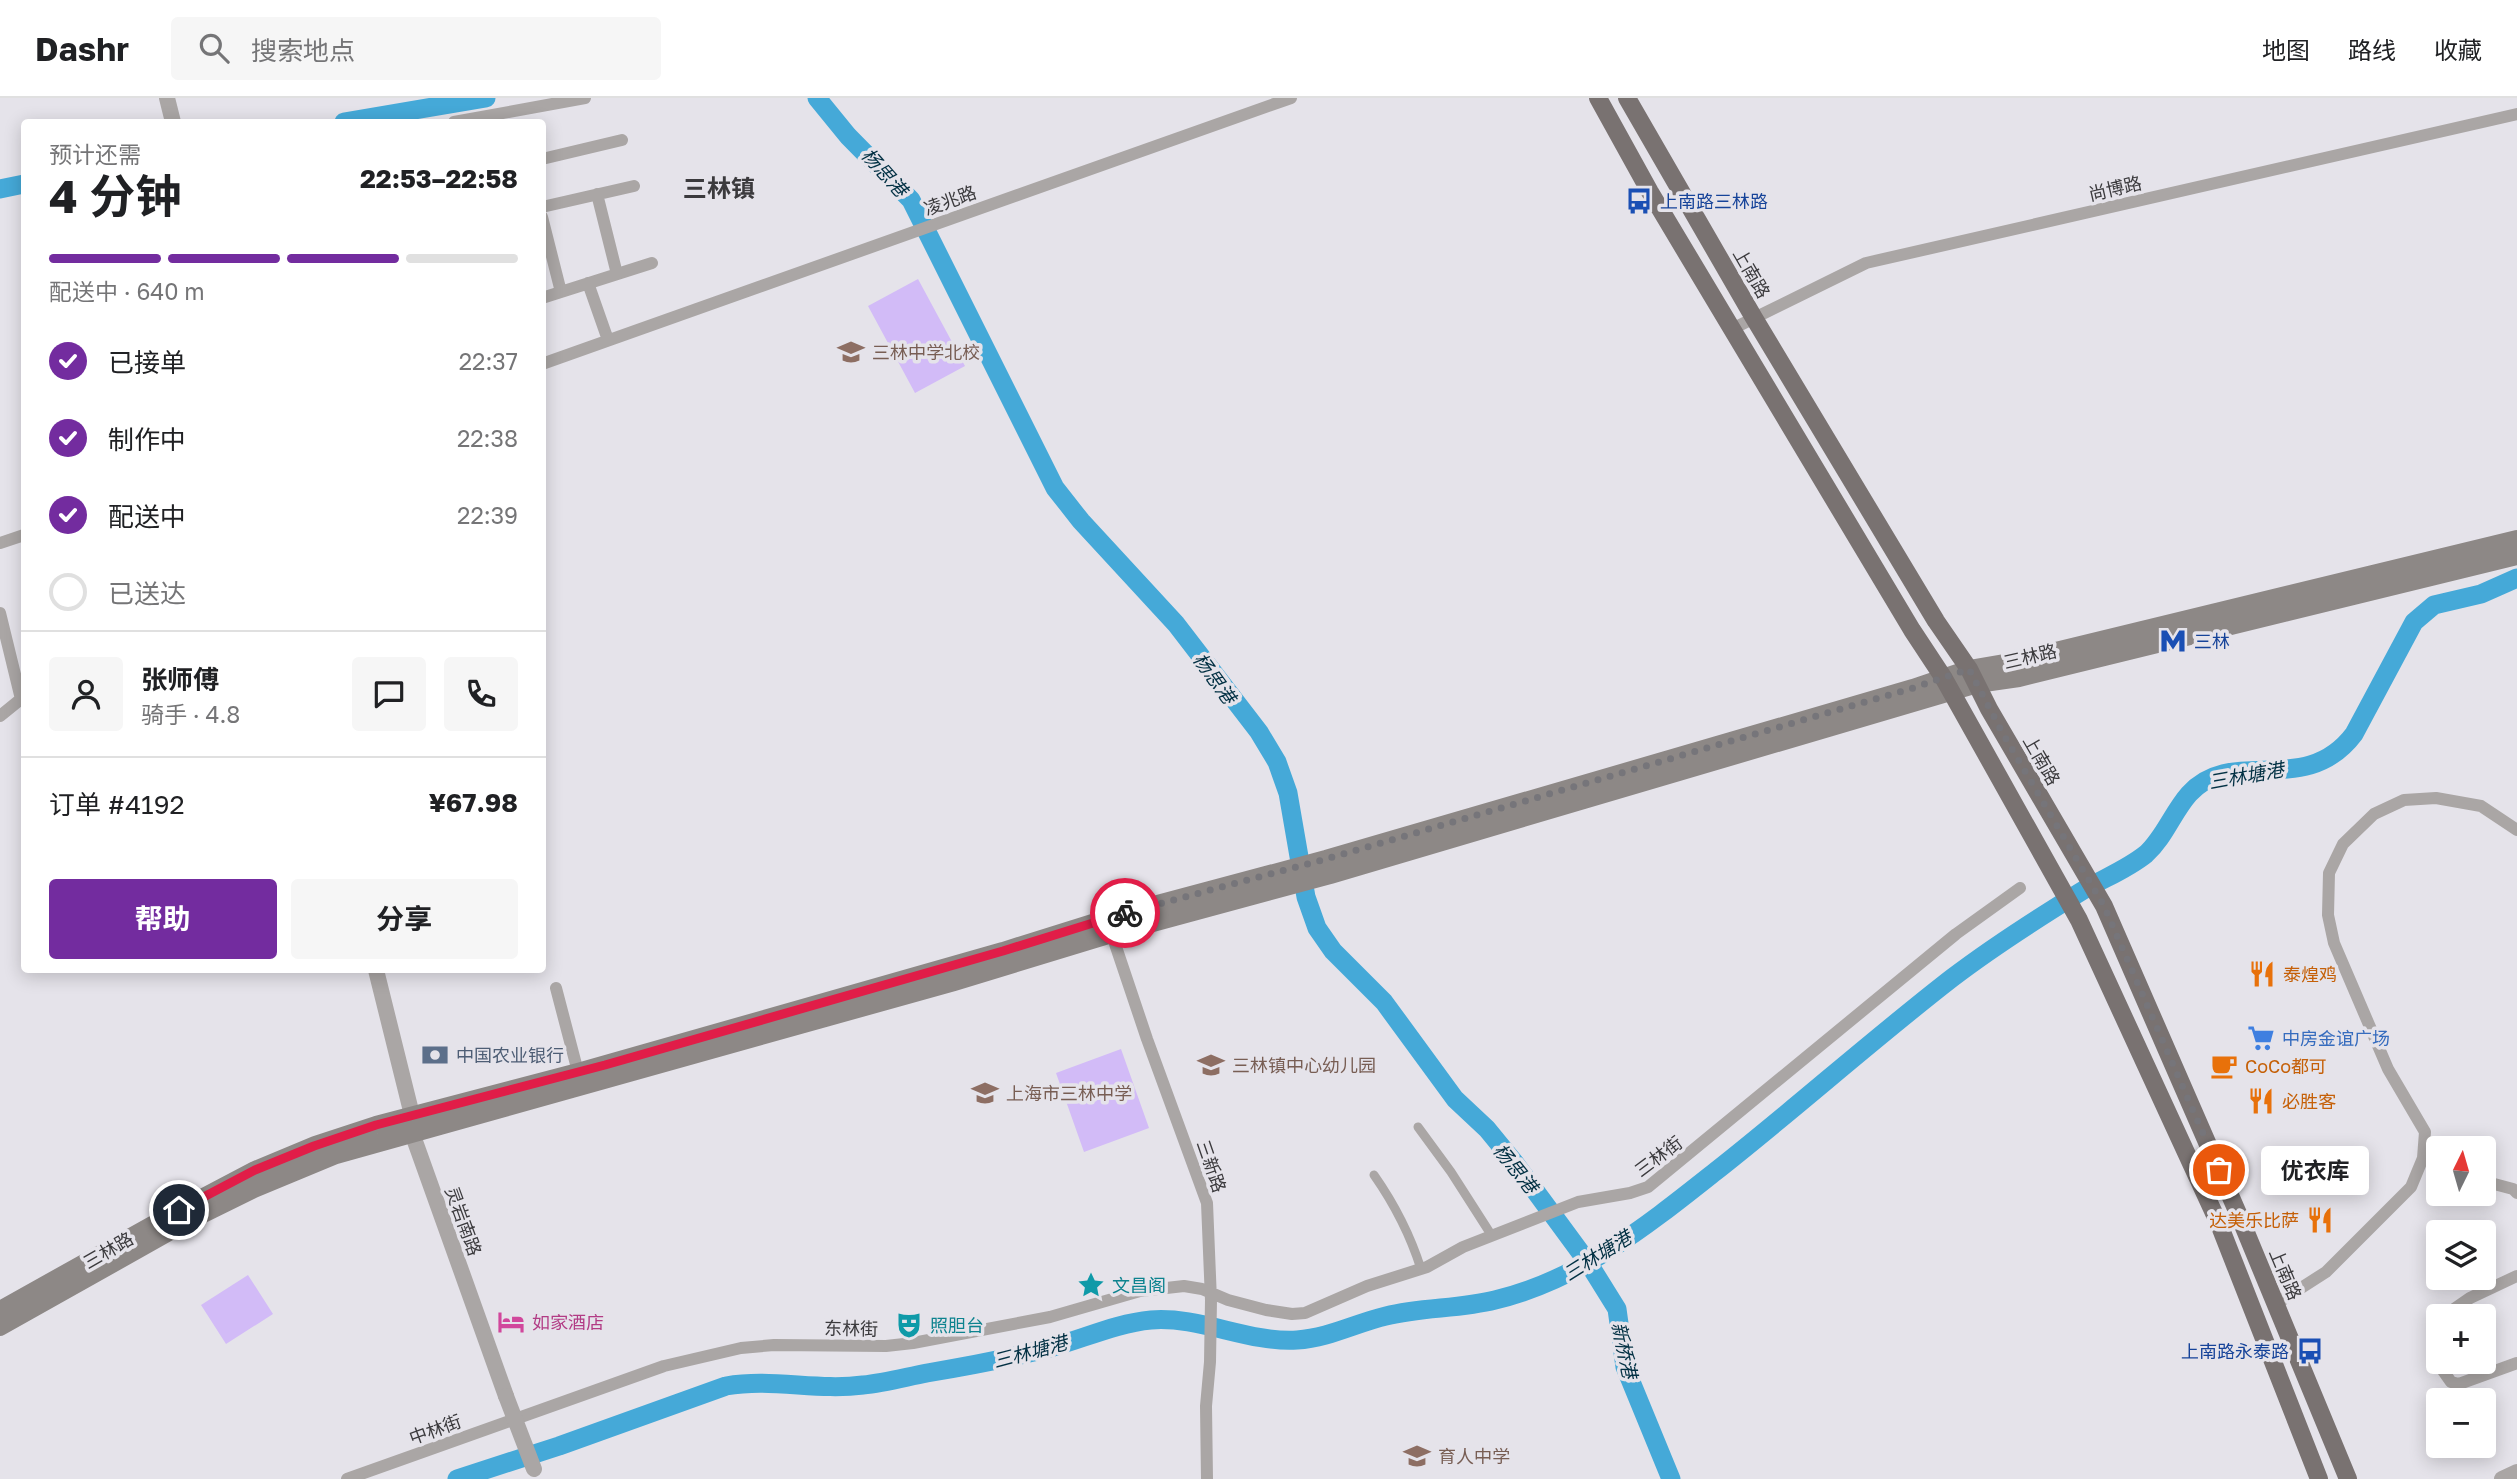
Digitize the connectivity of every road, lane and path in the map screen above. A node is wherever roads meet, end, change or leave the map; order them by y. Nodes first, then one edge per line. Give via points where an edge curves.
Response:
1 (167, 98) edge
2 (585, 98) edge
3 (1291, 98) edge
4 (1598, 98) edge
5 (1627, 98) edge
6 (2517, 114) edge
7 (518, 117) edge
8 (172, 119) edge
9 (492, 119) edge
10 (622, 140) dead end
11 (546, 158) edge
12 (634, 186) dead end
13 (597, 194) junction
14 (546, 206) edge
15 (546, 236) edge
16 (652, 263) dead end
17 (617, 274) junction
18 (588, 283) junction
19 (561, 292) junction
20 (546, 297) edge
21 (1754, 318) junction
22 (1732, 329) junction
23 (608, 341) junction
24 (546, 363) edge
25 (21, 536) edge
26 (0, 543) edge
27 (2515, 550) edge
28 (0, 613) edge
29 (1973, 676) junction
30 (1946, 684) junction
31 (21, 692) edge
32 (21, 701) edge
33 (0, 716) edge
34 (2517, 830) edge
35 (2020, 888) dead end
36 (1109, 927) junction
37 (377, 973) edge
38 (556, 988) dead end
39 (578, 1072) junction
40 (412, 1115) junction
41 (1418, 1127) dead end
42 (412, 1133) junction
43 (2423, 1158) junction
44 (2426, 1159) edge
45 (1374, 1175) dead end
46 (2496, 1184) edge
47 (2517, 1194) edge
48 (1492, 1237) junction
49 (1421, 1269) junction
50 (2517, 1276) edge
51 (1210, 1296) junction
52 (2276, 1304) junction
53 (2461, 1304) edge
54 (0, 1310) edge
55 (0, 1327) edge
56 (2517, 1363) edge
57 (2496, 1371) edge
58 (2445, 1374) edge
59 (2487, 1374) edge
60 (535, 1412) joint
61 (2517, 1472) edge
62 (536, 1474) edge
63 (347, 1479) edge
64 (1207, 1479) edge
65 (2319, 1479) edge
66 (2348, 1479) edge
67 (2502, 1479) edge

1 - 8 street
2 - 7 street
3 - 23 street, 凌兆路
4 - 22 main road
5 - 21 main road, 上南路
6 - 21 street, 尚博路 via 1874,261
7 - 9 street
10 - 11 street
12 - 13 street
13 - 14 street
13 - 17 street
15 - 19 street
16 - 17 street
17 - 18 street
18 - 19 street
18 - 23 street
19 - 20 street
21 - 22 street, 尚博路
21 - 29 main road, 上南路
22 - 30 main road
23 - 24 street, 凌兆路
25 - 26 street
27 - 29 main road, 三林路 via 2010,662
28 - 31 street
29 - 30 main road, 三林路
29 - 52 main road, 上南路 via 2104,906
30 - 36 main road, 三林路 via 1328,867 1124,913
30 - 65 main road via 2079,920 2219,1224
32 - 33 street
34 - 43 street via 2481,806 2404,800 2374,814 2343,844 2329,873 2328,915 2334,943 2388,1069 2425,1132
35 - 48 street, 三林街 via 1956,934 1659,1180 1640,1191 1578,1202
36 - 39 main road, 三林路
36 - 42 main road, 三林路 via 954,982
36 - 51 street, 三新路 via 1207,1203
37 - 40 street, 灵岩南路
38 - 39 street
39 - 40 main road, 三林路
40 - 42 street, 灵岩南路
40 - 54 main road, 三林路 via 255,1170
41 - 48 street
42 - 55 main road, 三林路 via 336,1155 254,1189
42 - 62 street, 灵岩南路, bridge
43 - 44 street
43 - 52 street via 2410,1187 2326,1272
45 - 49 street via 1395,1204
46 - 47 street
48 - 49 street, 三林街
49 - 51 street, 三林街 via 1299,1314
50 - 53 street
51 - 60 street, 东林街 via 1184,1286 1140,1291 1050,1317 913,1343 741,1348 664,1366
51 - 64 street, 三新路
52 - 66 main road, 上南路
56 - 57 street
58 - 59 street via 2459,1384
60 - 63 street, 中林街
61 - 67 street

